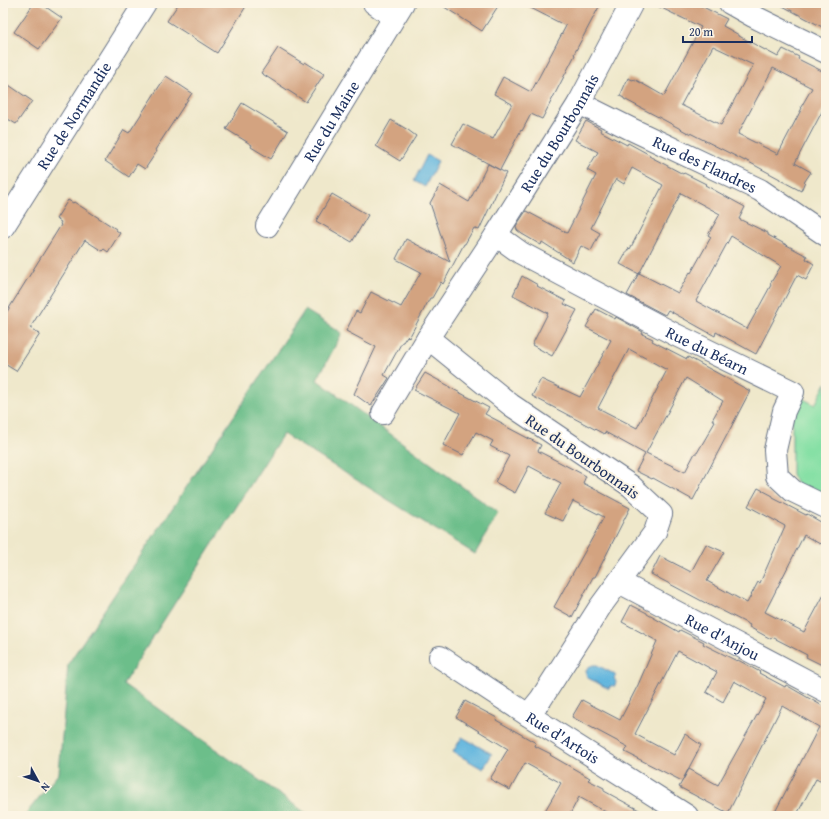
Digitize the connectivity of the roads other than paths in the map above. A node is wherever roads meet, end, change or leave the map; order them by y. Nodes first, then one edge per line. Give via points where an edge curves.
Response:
1 (145, 3) edge
2 (374, 3) edge
3 (632, 3) edge
4 (730, 3) edge
5 (399, 10) edge
6 (826, 52) edge
7 (579, 103) junction
8 (267, 226) dead end
9 (3, 228) edge
10 (496, 235) junction
11 (826, 235) edge
12 (428, 338) junction
13 (383, 413) dead end
14 (826, 507) edge
15 (619, 582) junction
16 (440, 657) dead end
17 (826, 691) edge
18 (528, 715) junction
19 (687, 816) edge

1 - 9 street, Rue de Normandie
2 - 5 street, Rue du Maine
3 - 7 street, Rue du Bourbonnais
4 - 6 street
5 - 8 street, Rue du Maine
7 - 10 street, Rue du Bourbonnais
7 - 11 street, Rue des Flandres via 760,190
10 - 12 street, Rue du Bourbonnais
10 - 14 street, Rue du Béarn via 535,261 792,392 784,411 775,450 777,476 793,491
12 - 13 street, Rue du Bourbonnais
12 - 15 street, Rue du Bourbonnais via 511,405 631,486 661,514 655,532
15 - 17 street, Rue d'Anjou
15 - 18 street, Rue du Bourbonnais
16 - 18 street, Rue d'Artois
18 - 19 street, Rue d'Artois

